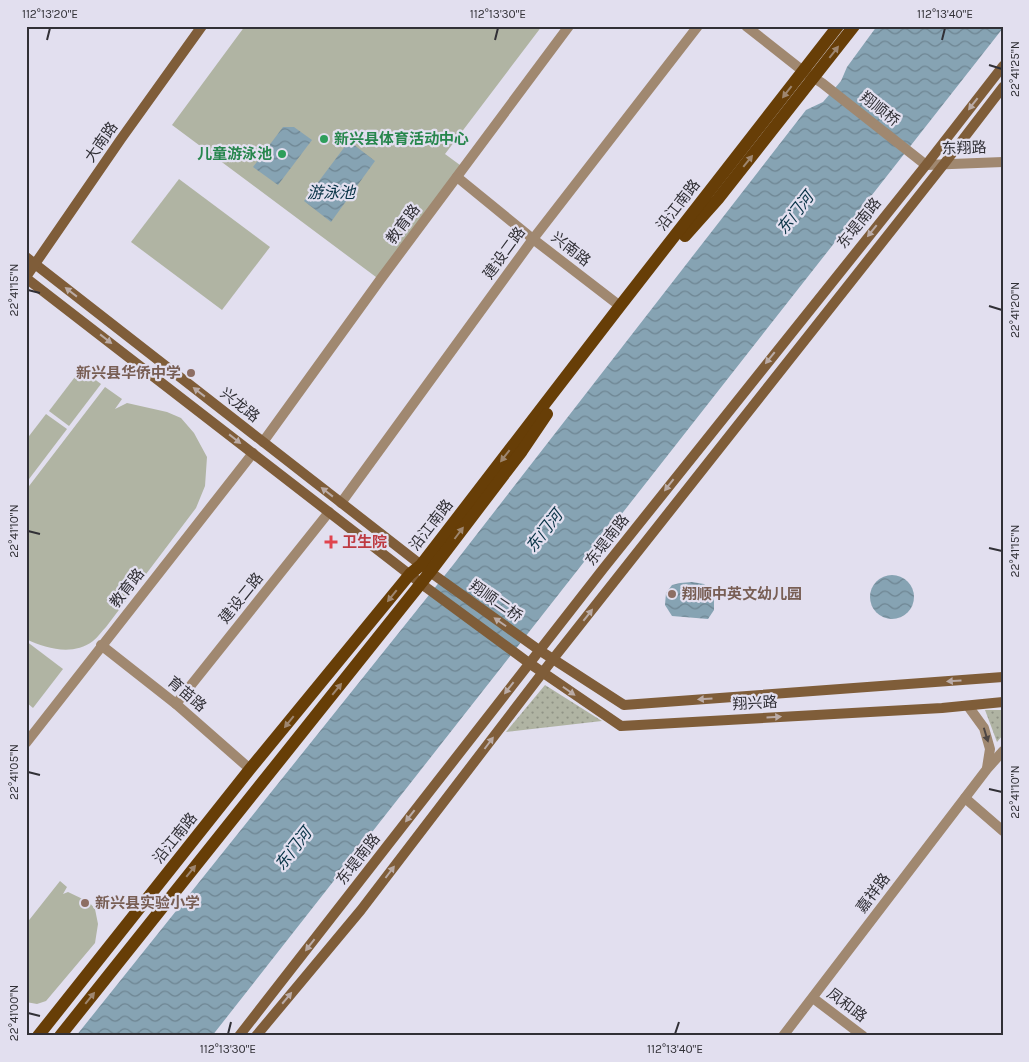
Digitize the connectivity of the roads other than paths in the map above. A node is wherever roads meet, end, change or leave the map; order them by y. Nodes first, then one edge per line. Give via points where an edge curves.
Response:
1 (202, 26) edge
2 (569, 26) edge
3 (698, 26) edge
4 (746, 26) edge
5 (838, 26) edge
6 (854, 26) edge
7 (1003, 66) edge
8 (809, 75) junction
9 (1003, 87) edge
10 (1003, 162) edge
11 (926, 164) junction
12 (944, 164) junction
13 (457, 177) junction
14 (534, 239) junction
15 (26, 257) edge
16 (36, 264) junction
17 (26, 277) edge
18 (620, 306) junction
19 (263, 442) junction
20 (253, 453) junction
21 (341, 503) junction
22 (329, 512) junction
23 (429, 571) junction
24 (410, 574) junction
25 (424, 585) junction
26 (101, 646) junction
27 (539, 650) junction
28 (553, 659) junction
29 (529, 663) junction
30 (543, 673) junction
31 (1003, 677) edge
32 (1003, 702) edge
33 (176, 704) junction
34 (968, 706) junction
35 (26, 743) edge
36 (1003, 751) edge
37 (987, 769) junction
38 (250, 770) junction
39 (965, 798) junction
40 (1003, 831) edge
41 (813, 998) junction
42 (38, 1036) edge
43 (60, 1036) edge
44 (239, 1036) edge
45 (256, 1036) edge
46 (783, 1036) edge
47 (863, 1036) edge

1 - 16 main road, 大南路
2 - 13 street, 教育路
3 - 14 street, 建设二路
4 - 8 street, 翔顺桥
5 - 8 main road, 沿江南路
8 -> 6 main road, 沿江南路
7 -> 11 main road, 东堤南路
8 - 11 street, 翔顺桥
8 -> 18 main road, 沿江南路
23 -> 8 main road, 沿江南路 via 678,245 718,199
9 - 12 main road, 东堤南路
10 - 12 street, 东翔路
11 - 12 street, 东翔路
11 -> 27 main road, 东堤南路
28 -> 12 main road, 东堤南路
13 - 14 street, 兴南路
13 - 19 street, 教育路
14 - 18 street, 兴南路
14 - 21 street, 建设二路
15 - 16 main road, 兴龙路
16 - 17 main road, 大南路
19 -> 16 main road, 兴龙路
17 -> 20 main road, 兴龙路
18 -> 23 main road, 沿江南路
21 -> 19 main road, 兴龙路
20 - 22 main road, 兴龙路
20 - 26 street, 教育路
21 - 23 main road, 兴龙路
22 - 24 main road, 兴龙路
22 - 33 street, 建设二路
23 - 24 main road, 沿江南路
23 - 25 main road, 沿江南路
27 -> 23 main road, 翔顺二桥
24 - 25 main road, 兴龙路
24 -> 38 main road, 沿江南路
25 - 29 main road, 翔顺二桥
43 -> 25 main road, 沿江南路
26 - 33 street, 育苗路
26 - 35 street, 教育路
27 - 28 main road, 翔兴路
27 - 29 main road, 东堤南路
28 - 30 main road, 东堤南路
31 -> 28 main road, 翔兴路 via 624,705
29 - 30 main road, 翔兴路
29 -> 44 main road, 东堤南路
30 -> 34 main road, 翔兴路 via 621,726
45 -> 30 main road, 东堤南路 via 361,910
32 - 34 main road, 翔兴路
33 - 38 street, 育苗路
34 -> 37 street via 984,728 990,749
36 - 37 street, 嘉祥路
37 - 39 street, 嘉祥路
38 - 42 main road, 沿江南路
39 - 40 street
39 - 41 street, 嘉祥路
41 - 46 street, 嘉祥路
41 - 47 street, 凤和路

